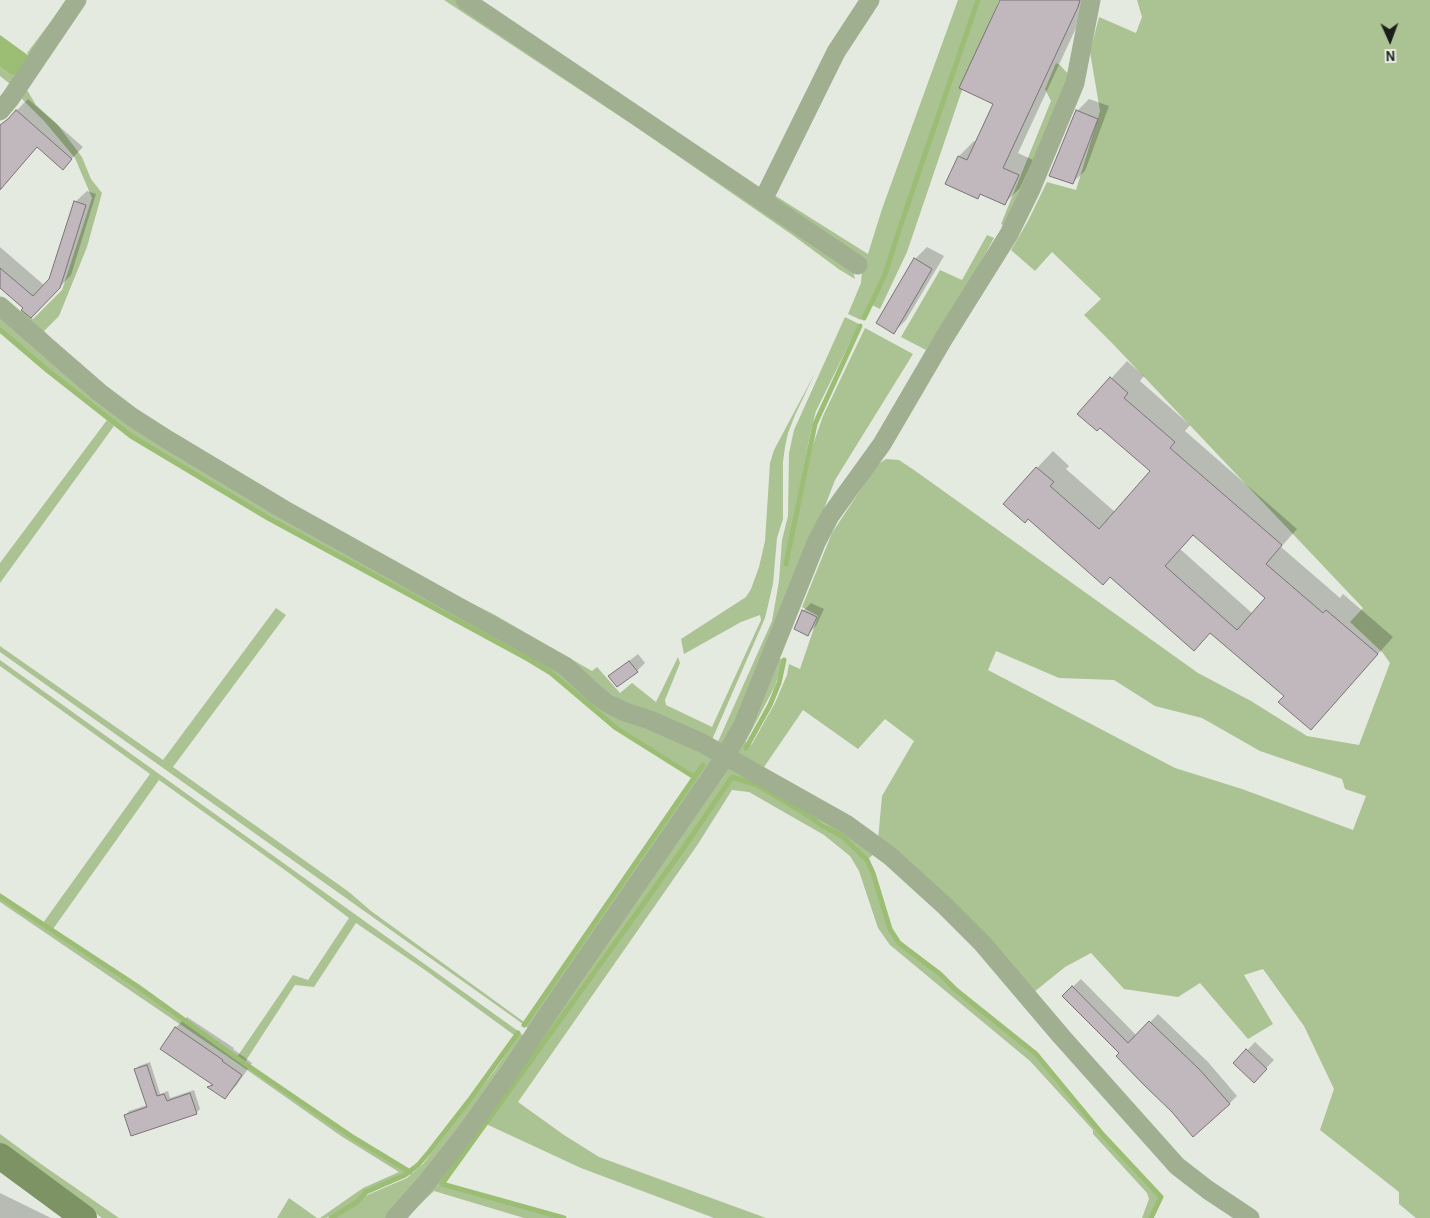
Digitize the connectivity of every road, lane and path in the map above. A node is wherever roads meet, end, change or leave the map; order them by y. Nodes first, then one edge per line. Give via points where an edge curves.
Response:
1 (77, 0) edge
2 (465, 0) edge
3 (870, 0) edge
4 (1091, 0) edge
5 (0, 111) edge
6 (763, 200) junction
7 (858, 265) dead end
8 (0, 306) edge
9 (725, 756) junction
10 (0, 1156) edge
11 (84, 1218) edge
12 (395, 1218) edge
13 (1250, 1218) edge

1 - 5 street
2 - 6 street
3 - 6 street via 836,52
4 - 9 street via 1075,83 1031,189 1009,234 882,444 830,516 816,543 743,725
6 - 7 street
8 - 9 street via 100,392 168,440 283,509 565,666 595,694 625,712 650,720
9 - 12 street via 470,1127
9 - 13 street via 846,824 890,856 982,943 1177,1166
10 - 11 street

